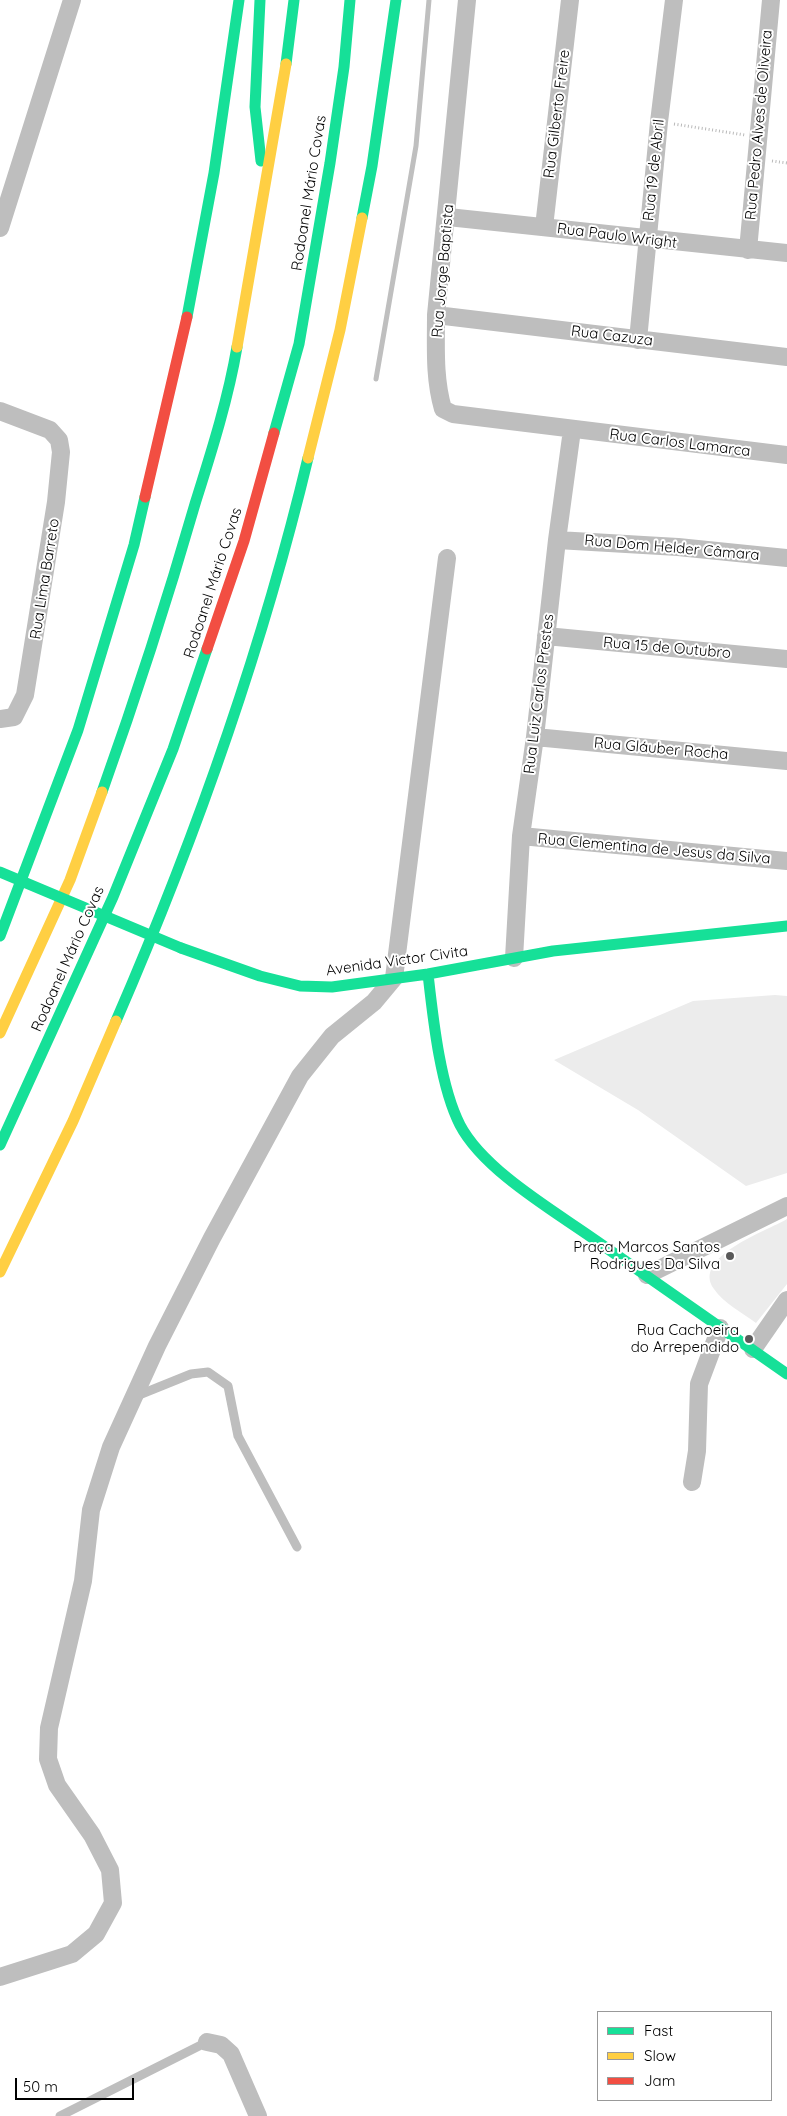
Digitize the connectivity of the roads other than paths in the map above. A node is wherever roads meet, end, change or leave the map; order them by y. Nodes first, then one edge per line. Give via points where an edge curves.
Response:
1 (72, 0) edge
2 (239, 0) edge
3 (260, 0) edge
4 (294, 0) edge
5 (350, 0) edge
6 (396, 0) edge
7 (467, 0) edge
8 (570, 0) edge
9 (674, 0) edge
10 (771, 0) edge
11 (264, 196) junction
12 (448, 217) junction
13 (544, 227) junction
14 (0, 228) edge
15 (646, 240) junction
16 (748, 250) junction
17 (787, 253) edge
18 (436, 315) junction
19 (638, 340) junction
20 (787, 357) edge
21 (0, 411) edge
22 (572, 430) junction
23 (787, 455) edge
24 (557, 540) junction
25 (447, 558) dead end
26 (787, 558) edge
27 (546, 636) junction
28 (787, 659) edge
29 (1, 719) edge
30 (535, 737) junction
31 (787, 761) edge
32 (521, 836) junction
33 (787, 862) edge
34 (0, 872) edge
35 (787, 926) edge
36 (0, 936) edge
37 (514, 958) junction
38 (428, 974) junction
39 (394, 978) junction
40 (0, 1033) edge
41 (0, 1145) edge
42 (787, 1206) edge
43 (0, 1272) edge
44 (646, 1275) junction
45 (787, 1300) edge
46 (720, 1328) junction
47 (752, 1349) junction
48 (787, 1374) edge
49 (132, 1398) junction
50 (692, 1482) dead end
51 (297, 1547) dead end
52 (0, 1977) edge
53 (207, 2042) joint
54 (60, 2116) edge
55 (258, 2116) edge

1 - 14 street
2 - 36 main road via 197,267 136,536 78,730
3 - 11 main road via 256,107
4 - 11 main road, Rodoanel Mário Covas
5 - 41 main road, Rodoanel Mário Covas via 330,162 299,344 244,541 173,750 113,898
6 - 43 main road via 368,191 337,347 299,500 255,652 163,908 51,1171
7 - 12 street, Rua Jorge Baptista
8 - 13 street, Rua Gilberto Freire
9 - 15 street, Rua 19 de Abril
10 - 16 street, Rua Pedro Alves de Oliveira
11 - 40 main road, Rodoanel Mário Covas via 236,354 182,550 125,728 70,880
12 - 13 street, Rua Paulo Wright
12 - 18 street, Rua Jorge Baptista
13 - 15 street, Rua Paulo Wright
15 - 16 street, Rua Paulo Wright
15 - 19 street, Rua 19 de Abril
16 - 17 street, Rua Paulo Wright
18 - 19 street, Rua Cazuza
18 - 22 street, Rua Jorge Baptista via 435,366 443,409 453,414
19 - 20 street, Rua Cazuza
21 - 29 street, Rua Lima Barreto via 50,430 59,440 61,452 25,696 14,717
22 - 23 street, Rua Carlos Lamarca
22 - 24 street, Rua Luiz Carlos Prestes
24 - 26 street, Rua Dom Helder Câmara
24 - 27 street, Rua Luiz Carlos Prestes
25 - 39 street
27 - 28 street, Rua 15 de Outubro
27 - 30 street, Rua Luiz Carlos Prestes
30 - 31 street, Rua Gláuber Rocha
30 - 32 street, Rua Luiz Carlos Prestes
32 - 33 street, Rua Clementina de Jesus da Silva
32 - 37 street, Rua Luiz Carlos Prestes
34 - 39 main road, Avenida Victor Civita, bridge via 181,948 260,976 300,986 332,987
35 - 37 main road, Avenida Victor Civita
37 - 38 main road, Avenida Victor Civita
38 - 39 main road, Avenida Victor Civita
38 - 44 main road via 435,1035 450,1096 460,1126 477,1150 520,1187
39 - 49 street via 374,1002 332,1036 300,1076 212,1238
42 - 44 street
44 - 46 main road
45 - 47 street
46 - 47 main road
46 - 50 street via 699,1384
47 - 48 main road
49 - 51 lane via 191,1374 208,1372 228,1386 238,1436
49 - 52 street via 111,1447 91,1510 83,1580 48,1728 48,1758 56,1785 92,1835 110,1870 113,1903 96,1934 72,1954
53 - 54 lane
53 - 55 street via 221,2045 231,2054

